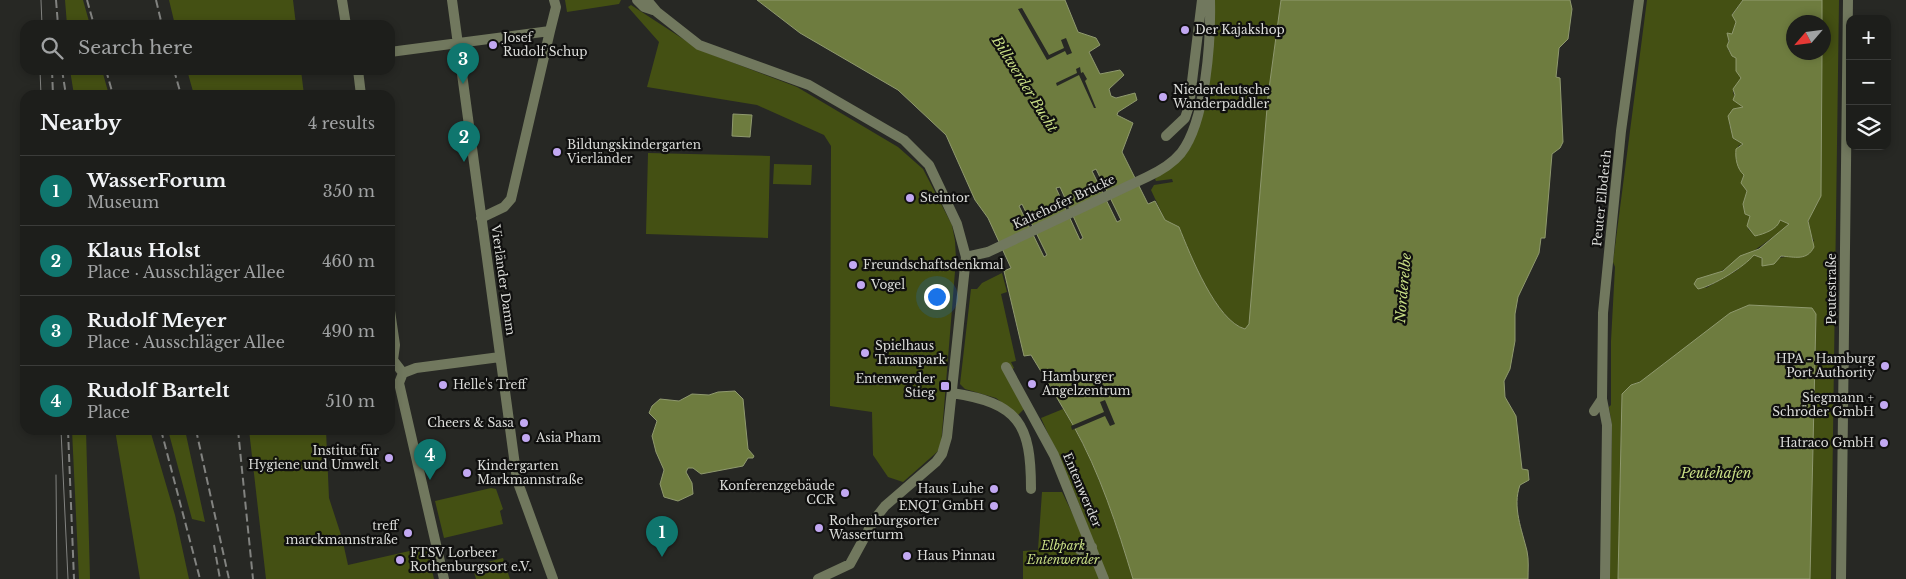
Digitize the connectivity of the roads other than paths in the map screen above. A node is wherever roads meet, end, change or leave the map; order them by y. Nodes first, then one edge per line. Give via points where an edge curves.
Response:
1 (342, 0) edge
2 (452, 0) edge
3 (554, 0) edge
4 (637, 0) edge
5 (647, 0) edge
6 (1202, 0) edge
7 (1206, 0) edge
8 (1210, 0) edge
9 (1639, 0) edge
10 (1848, 0) edge
11 (657, 12) junction
12 (345, 20) edge
13 (550, 31) junction
14 (458, 44) junction
15 (395, 51) edge
16 (359, 75) edge
17 (360, 90) edge
18 (1166, 136) dead end
19 (481, 218) junction
20 (966, 257) junction
21 (500, 357) junction
22 (395, 363) edge
23 (1006, 367) dead end
24 (403, 373) junction
25 (952, 393) junction
26 (1602, 399) junction
27 (1594, 411) dead end
28 (1046, 439) junction
29 (1028, 440) junction
30 (1030, 489) dead end
31 (1092, 547) junction
32 (1080, 550) dead end
33 (444, 579) edge
34 (553, 579) edge
35 (818, 579) edge
36 (1104, 579) edge
37 (1605, 579) edge
38 (1841, 579) edge

1 - 12 street
2 - 14 street
3 - 13 street, Vierländer Damm via 556,7
4 - 11 street
5 - 11 street
6 - 18 street via 1189,106 1184,118
7 - 8 street
8 - 20 street, Kaltehofer Brücke via 1211,22 1200,108 1185,147 1172,162 1000,246
9 - 26 street, Peuter Elbdeich via 1621,131 1603,313
10 - 38 street, Peutestraße
11 - 20 street via 699,45 809,85 904,140 933,172 957,224
13 - 14 street
13 - 19 street, Vierländer Damm via 510,199 504,207
14 - 15 street
14 - 19 street
16 - 17 street
19 - 21 street, Vierländer Damm
20 - 25 street
21 - 24 street via 416,368
21 - 34 street, Vierländer Damm via 518,488
22 - 24 street
23 - 28 street, Entenwerder
24 - 33 street via 399,383
25 - 29 street via 997,404 1015,420
25 - 35 street via 947,437 939,459 886,505 850,564
26 - 27 street
26 - 37 street, Peuter Elbdeich via 1607,426
28 - 29 street
28 - 31 street, Entenwerder
29 - 30 street
31 - 32 street
31 - 36 street, Entenwerder

